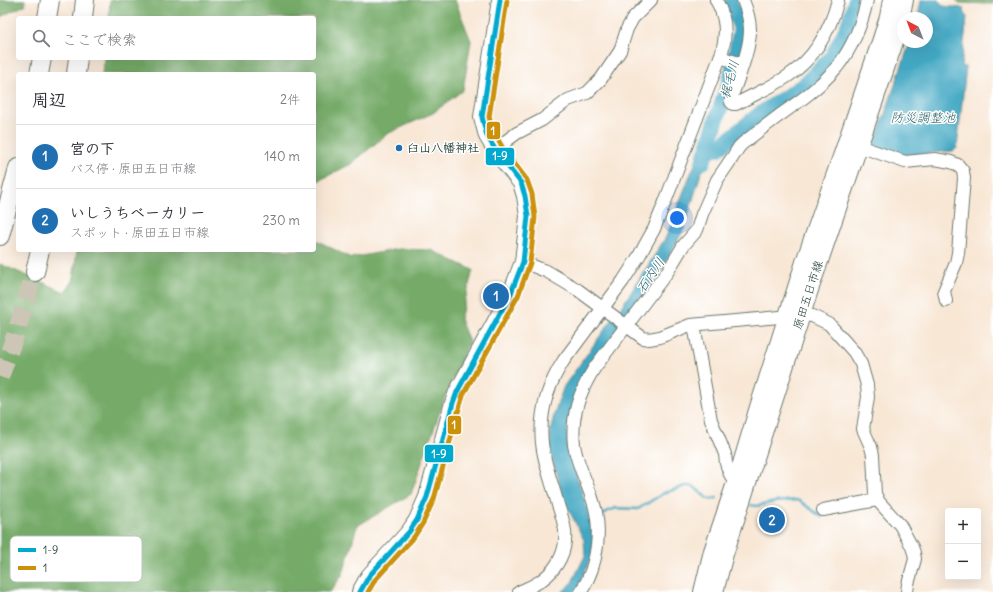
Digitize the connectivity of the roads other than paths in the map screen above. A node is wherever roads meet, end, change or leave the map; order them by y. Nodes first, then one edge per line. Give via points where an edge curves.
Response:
1 (50, 0) edge
2 (85, 0) edge
3 (500, 0) edge
4 (651, 0) edge
5 (716, 0) edge
6 (743, 0) edge
7 (838, 0) edge
8 (867, 0) edge
9 (891, 0) edge
10 (905, 0) edge
11 (47, 16) edge
12 (84, 16) edge
13 (720, 57) junction
14 (42, 60) edge
15 (78, 60) edge
16 (742, 64) junction
17 (39, 72) edge
18 (76, 72) edge
19 (859, 146) junction
20 (498, 154) junction
21 (16, 176) edge
22 (0, 236) edge
23 (40, 252) edge
24 (523, 262) junction
25 (35, 272) tunnel mouth
26 (946, 301) dead end
27 (603, 309) junction
28 (794, 315) junction
29 (625, 325) junction
30 (694, 325) junction
31 (736, 480) junction
32 (877, 500) junction
33 (823, 510) dead end
34 (360, 592) edge
35 (519, 592) edge
36 (581, 592) edge
37 (702, 592) edge
38 (715, 592) edge
39 (907, 592) edge

1 - 11 highway
2 - 12 highway
3 - 20 main road via 482,117 487,136
4 - 20 street via 633,18 620,51 601,79 587,93 568,100 542,120 506,141
5 - 13 street via 725,24
6 - 16 street via 750,31
7 - 16 street via 821,42 801,66 776,84 733,104 731,99
8 - 29 street via 856,36 837,66 812,91 739,147 717,180 697,230
9 - 28 main road, 原田五日市線 via 881,39 805,259
10 - 19 main road, 原田五日市線 via 901,20
13 - 16 street
13 - 27 street via 654,229
14 - 17 highway
15 - 18 highway
19 - 26 street via 905,162 930,159 950,162 958,165 963,171 958,253 944,291
19 - 28 main road, 原田五日市線
20 - 24 main road via 521,183 525,196 528,216
21 - 22 highway
23 - 25 highway
24 - 27 street via 548,272
24 - 34 main road via 511,293 453,403 427,497 417,520 369,576
27 - 29 street
27 - 35 street via 556,372 549,386 542,415 542,445 565,530 562,554 549,574
28 - 30 street
28 - 31 main road, 原田五日市線 via 758,406
28 - 32 street via 812,316 826,323 861,364 868,398 863,429 874,455 874,490
28 - 38 main road, 原田五日市線
29 - 30 street via 643,338 649,339
29 - 36 street via 587,379 574,418 574,446 593,500 598,529 594,562
30 - 31 street via 711,420 724,452 730,476
31 - 37 main road, 原田五日市線 via 712,551
32 - 33 street
32 - 39 street via 900,525 914,553 915,560

